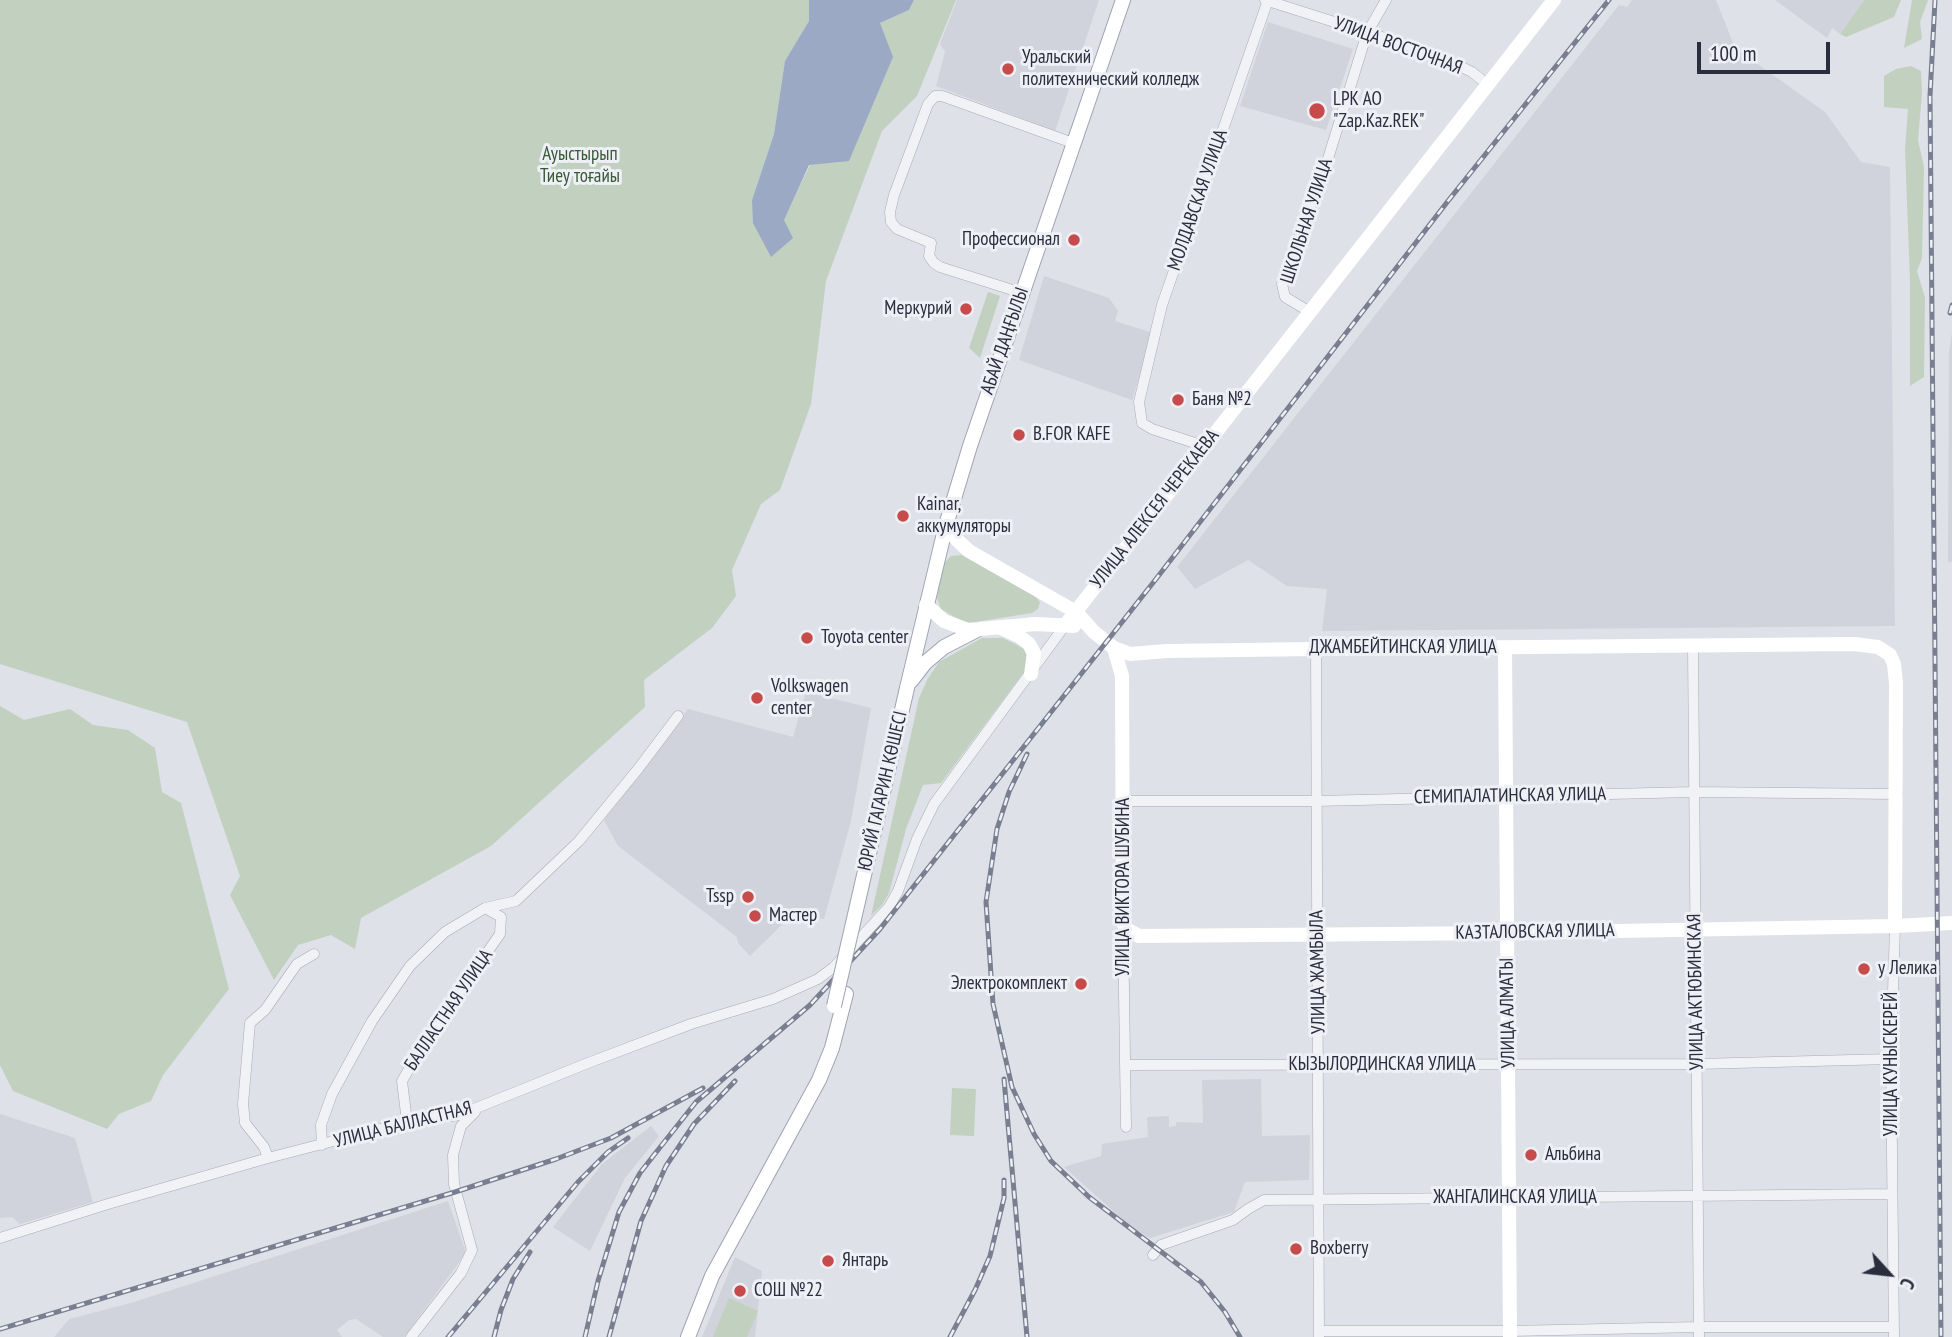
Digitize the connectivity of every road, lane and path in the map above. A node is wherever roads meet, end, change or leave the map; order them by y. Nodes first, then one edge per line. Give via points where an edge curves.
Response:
1 (1123, 0) edge
2 (1267, 0) edge
3 (1386, 0) edge
4 (1554, 0) edge
5 (1367, 33) junction
6 (1488, 85) junction
7 (1073, 143) junction
8 (1022, 293) junction
9 (1310, 312) junction
10 (1204, 446) junction
11 (946, 525) junction
12 (926, 605) junction
13 (1076, 612) junction
14 (1066, 624) junction
15 (1000, 627) junction
16 (976, 630) junction
17 (1094, 632) junction
18 (1693, 647) junction
19 (1114, 648) junction
20 (1505, 648) junction
21 (1316, 649) junction
22 (1894, 664) joint
23 (1031, 674) junction
24 (906, 688) junction
25 (678, 716) dead end
26 (1694, 792) junction
27 (1896, 794) junction
28 (1506, 796) junction
29 (1123, 801) junction
30 (1316, 801) junction
31 (485, 908) junction
32 (1123, 923) junction
33 (1952, 923) edge
34 (1895, 926) junction
35 (1695, 929) junction
36 (1507, 933) junction
37 (1318, 934) junction
38 (314, 954) dead end
39 (834, 967) joint
40 (1891, 1059) junction
41 (1697, 1064) junction
42 (1125, 1065) junction
43 (1509, 1065) junction
44 (1319, 1066) junction
45 (494, 1101) junction
46 (407, 1122) junction
47 (1126, 1127) dead end
48 (322, 1145) junction
49 (268, 1158) junction
50 (1892, 1194) junction
51 (1698, 1198) junction
52 (1320, 1199) junction
53 (1510, 1199) junction
54 (0, 1238) edge
55 (1153, 1255) dead end
56 (1699, 1332) edge
57 (1894, 1332) edge
58 (1319, 1334) edge
59 (1510, 1334) edge
60 (411, 1337) edge
61 (678, 1337) edge
62 (688, 1337) edge

1 - 7 street, АБАЙ ДАҢҒЫЛЫ
2 - 5 street, УЛИЦА ВОСТОЧНАЯ
2 - 10 street, МОЛДАВСКАЯ УЛИЦА via 1162,305 1139,402 1142,423
3 - 5 street, ШКОЛЬНАЯ УЛИЦА
4 - 6 street, УЛИЦА АЛЕКСЕЯ ЧЕРЕКАЕВА
5 - 6 street, УЛИЦА ВОСТОЧНАЯ via 1432,53
5 - 9 street, ШКОЛЬНАЯ УЛИЦА via 1326,165 1282,284 1285,297
6 - 9 street, УЛИЦА АЛЕКСЕЯ ЧЕРЕКАЕВА
7 - 8 street, АБАЙ ДАҢҒЫЛЫ
7 - 8 street via 935,96 894,195 891,222 931,243 929,256 940,267
8 - 11 street, АБАЙ ДАҢҒЫЛЫ
9 - 10 street, УЛИЦА АЛЕКСЕЯ ЧЕРЕКАЕВА
10 - 13 street, УЛИЦА АЛЕКСЕЯ ЧЕРЕКАЕВА
11 - 12 street, АБАЙ ДАҢҒЫЛЫ
11 - 13 street via 969,551
12 - 16 street via 944,621
12 - 24 street, АБАЙ ДАҢҒЫЛЫ
13 - 14 street, УЛИЦА АЛЕКСЕЯ ЧЕРЕКАЕВА
13 - 17 street
14 - 15 street
14 - 17 street
14 - 23 street, УЛИЦА АЛЕКСЕЯ ЧЕРЕКАЕВА
15 - 16 street
15 - 23 street via 1029,644 1034,653
16 - 24 street via 925,663
17 - 19 street
18 - 20 street, ДЖАМБЕЙТИНСКАЯ УЛИЦА
18 - 22 street, ДЖАМБЕЙТИНСКАЯ УЛИЦА via 1869,645 1884,650
18 - 26 street, УЛИЦА АКТЮБИНСКАЯ
19 - 21 street, ДЖАМБЕЙТИНСКАЯ УЛИЦА via 1130,654
19 - 29 street, УЛИЦА ВИКТОРА ШУБИНА via 1122,676
20 - 21 street, ДЖАМБЕЙТИНСКАЯ УЛИЦА
20 - 28 street, УЛИЦА АЛМАТЫ
21 - 30 street, УЛИЦА ЖАМБЫЛА
22 - 27 street, УЛИЦА КУНЫСКЕРЕЙ
23 - 39 street, УЛИЦА АЛЕКСЕЯ ЧЕРЕКАЕВА via 934,804 889,907
24 - 61 street, ЮРИЙ ГАГАРИН КӨШЕСІ, bridge via 834,1006 812,1073 719,1243
24 - 62 street, ЮРИЙ ГАГАРИН КӨШЕСІ, bridge via 832,1048 712,1276
25 - 31 street via 579,841 516,901
26 - 27 street, СЕМИПАЛАТИНСКАЯ УЛИЦА
26 - 28 street, СЕМИПАЛАТИНСКАЯ УЛИЦА
26 - 35 street, УЛИЦА АКТЮБИНСКАЯ
27 - 34 street, УЛИЦА КУНЫСКЕРЕЙ
28 - 30 street, СЕМИПАЛАТИНСКАЯ УЛИЦА
28 - 36 street, УЛИЦА АЛМАТЫ
29 - 30 street, СЕМИПАЛАТИНСКАЯ УЛИЦА
29 - 32 street, УЛИЦА ВИКТОРА ШУБИНА
30 - 37 street, УЛИЦА ЖАМБЫЛА
31 - 46 street, БАЛЛАСТНАЯ УЛИЦА via 501,917 500,934 402,1081
31 - 48 street via 445,932 410,966 388,997 332,1094 321,1125
32 - 37 street, КАЗТАЛОВСКАЯ УЛИЦА via 1131,933 1145,936
32 - 42 street, УЛИЦА ВИКТОРА ШУБИНА
33 - 34 street, КАЗТАЛОВСКАЯ УЛИЦА
34 - 35 street, КАЗТАЛОВСКАЯ УЛИЦА
34 - 40 street, УЛИЦА КУНЫСКЕРЕЙ
35 - 36 street, КАЗТАЛОВСКАЯ УЛИЦА
35 - 41 street, УЛИЦА АКТЮБИНСКАЯ
36 - 37 street, КАЗТАЛОВСКАЯ УЛИЦА
36 - 43 street, УЛИЦА АЛМАТЫ
37 - 44 street, УЛИЦА ЖАМБЫЛА
38 - 49 street via 297,964 265,1010 250,1023 245,1123
39 - 45 street, УЛИЦА БАЛЛАСТНАЯ via 802,988 691,1024
40 - 41 street, КЫЗЫЛОРДИНСКАЯ УЛИЦА
40 - 50 street, УЛИЦА КУНЫСКЕРЕЙ
41 - 43 street, КЫЗЫЛОРДИНСКАЯ УЛИЦА
41 - 51 street, УЛИЦА АКТЮБИНСКАЯ
42 - 44 street, КЫЗЫЛОРДИНСКАЯ УЛИЦА
42 - 47 street, УЛИЦА ВИКТОРА ШУБИНА
43 - 44 street, КЫЗЫЛОРДИНСКАЯ УЛИЦА
43 - 53 street, УЛИЦА АЛМАТЫ
44 - 52 street, УЛИЦА ЖАМБЫЛА
45 - 46 street, УЛИЦА БАЛЛАСТНАЯ via 459,1115
45 - 60 street via 472,1113 461,1126 453,1155 454,1184 472,1250 470,1258
46 - 48 street, УЛИЦА БАЛЛАСТНАЯ
48 - 49 street, УЛИЦА БАЛЛАСТНАЯ
49 - 54 street, УЛИЦА БАЛЛАСТНАЯ
50 - 51 street, ЖАНГАЛИНСКАЯ УЛИЦА
50 - 57 street, УЛИЦА КУНЫСКЕРЕЙ
51 - 53 street, ЖАНГАЛИНСКАЯ УЛИЦА
51 - 56 street, УЛИЦА АКТЮБИНСКАЯ
52 - 53 street, ЖАНГАЛИНСКАЯ УЛИЦА
52 - 55 street, ЖАНГАЛИНСКАЯ УЛИЦА via 1264,1200 1233,1220 1161,1245
52 - 58 street, УЛИЦА ЖАМБЫЛА
53 - 59 street, УЛИЦА АЛМАТЫ
56 - 57 street
56 - 59 street
58 - 59 street

